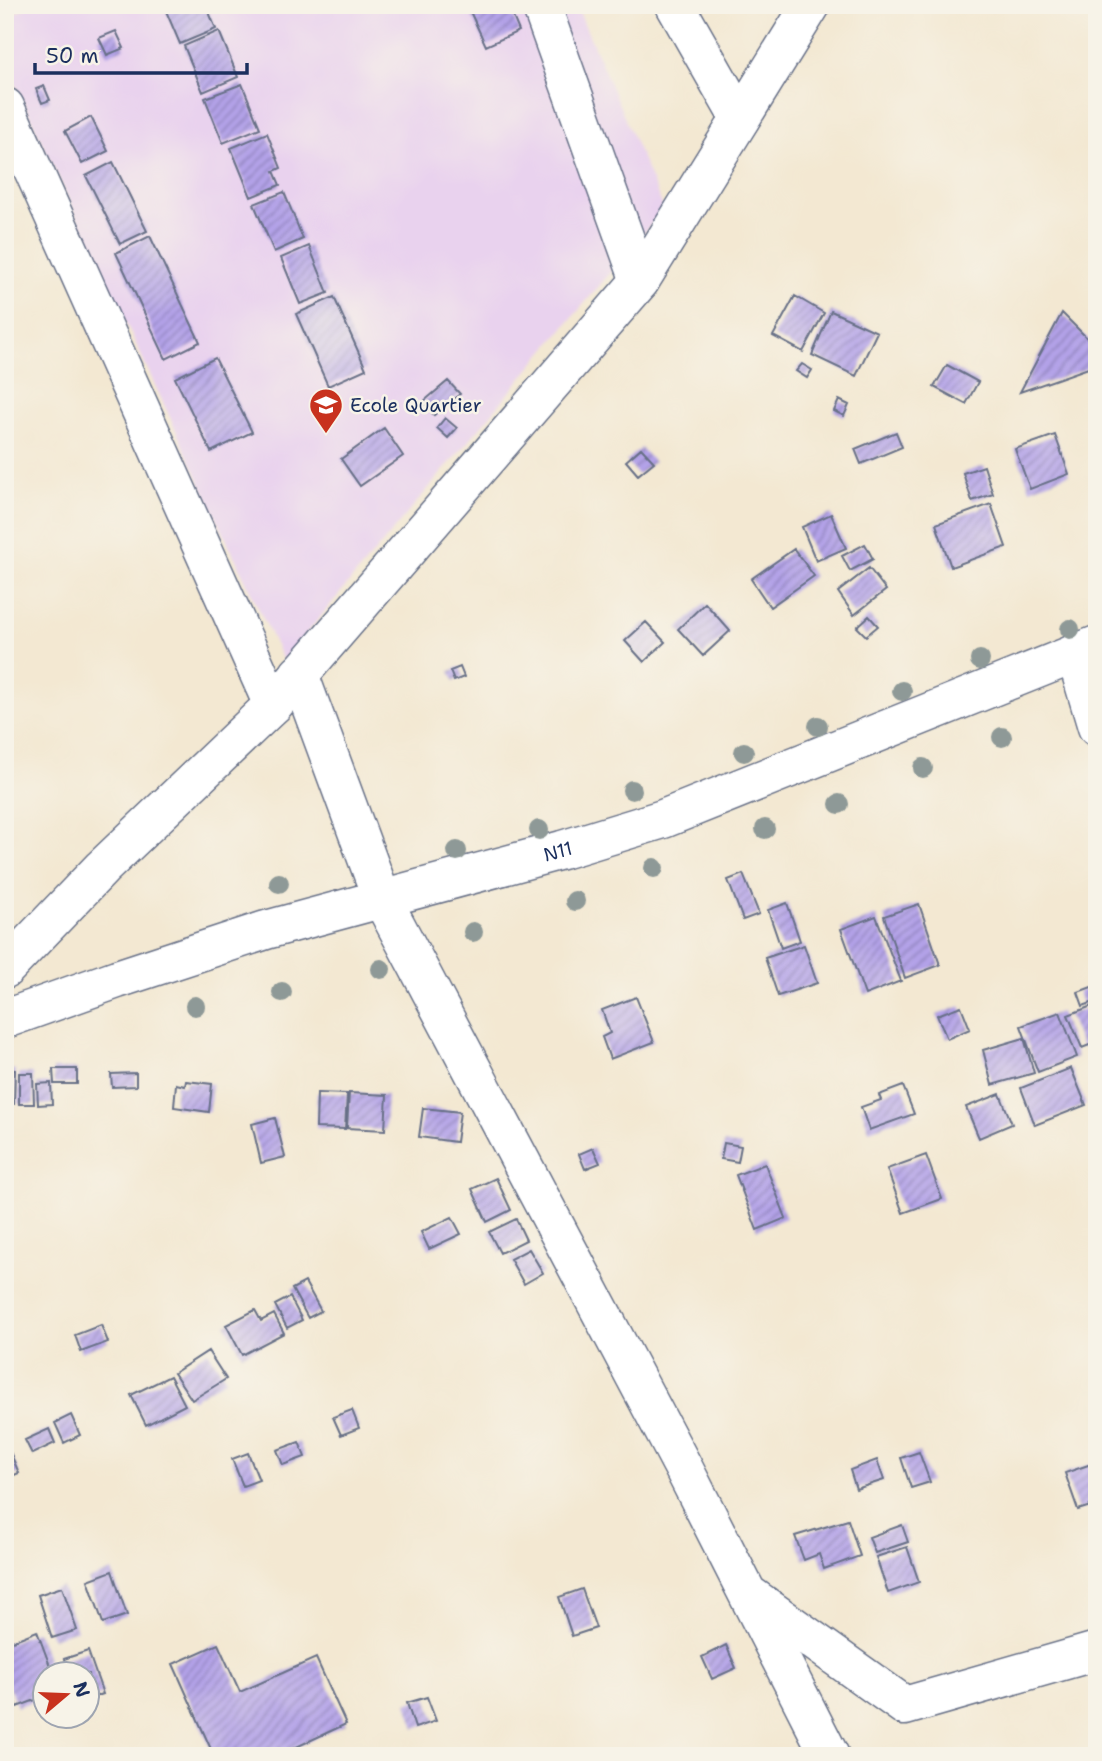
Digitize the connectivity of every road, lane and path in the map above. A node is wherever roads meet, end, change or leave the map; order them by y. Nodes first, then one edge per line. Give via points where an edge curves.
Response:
1 (541, 5) edge
2 (675, 5) edge
3 (811, 5) edge
4 (5, 107) edge
5 (740, 118) junction
6 (640, 281) junction
7 (1086, 649) edge
8 (299, 674) junction
9 (273, 705) junction
10 (1097, 727) edge
11 (382, 899) junction
12 (5, 969) edge
13 (5, 1019) edge
14 (747, 1592) junction
15 (1097, 1651) edge
16 (830, 1756) edge

1 - 6 street
2 - 5 street
3 - 5 street
4 - 9 street
5 - 6 street
6 - 8 street
7 - 10 street
7 - 11 street, N11 via 663,819
8 - 9 street
8 - 11 street
9 - 12 street via 102,868
11 - 13 street, N11 via 266,930
11 - 14 street
14 - 15 street via 905,1706
14 - 16 street

